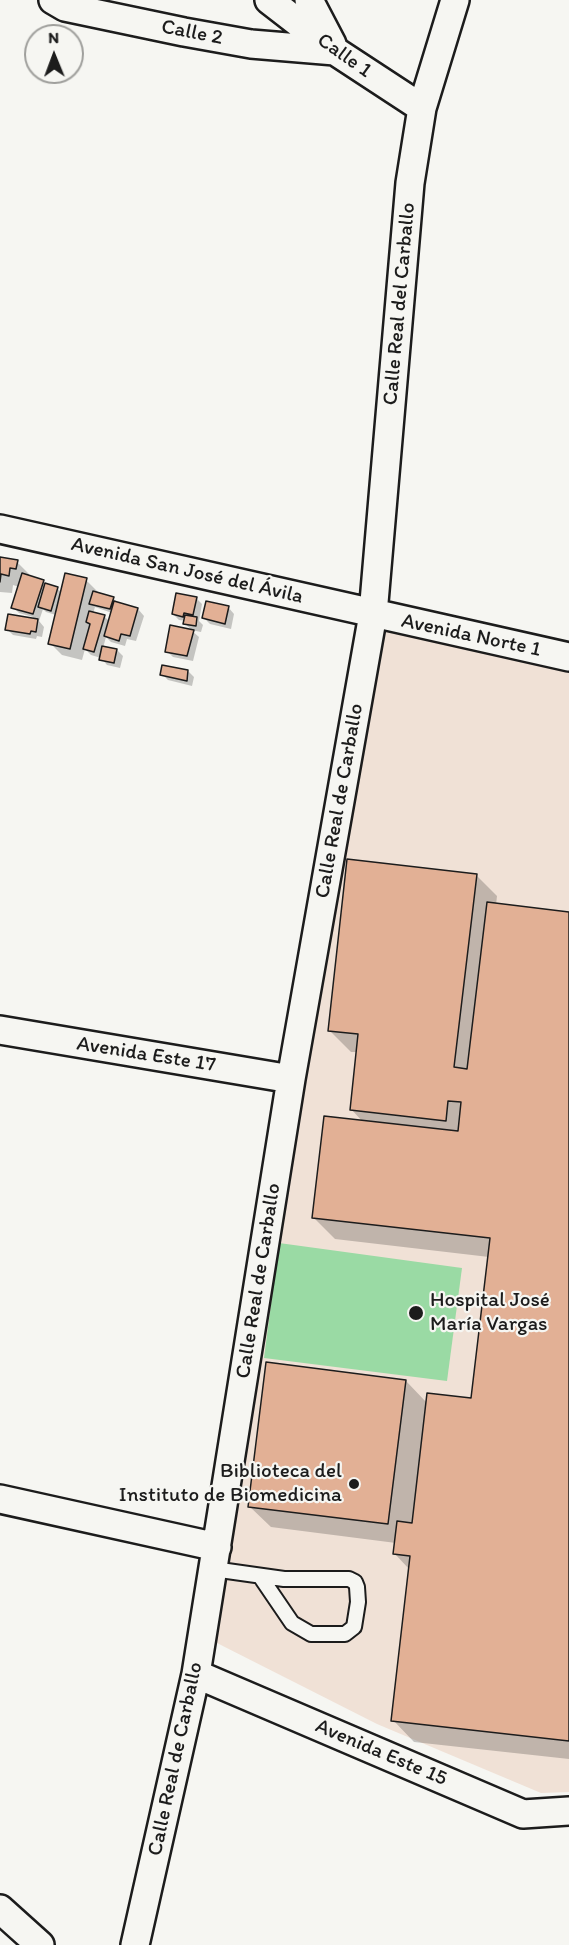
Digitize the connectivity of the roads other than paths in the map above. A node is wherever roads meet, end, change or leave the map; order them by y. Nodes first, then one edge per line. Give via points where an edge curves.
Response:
1 (53, 0) edge
2 (269, 0) edge
3 (309, 0) edge
4 (455, 0) edge
5 (335, 51) junction
6 (422, 108) junction
7 (0, 529) edge
8 (374, 614) junction
9 (569, 657) edge
10 (0, 1030) edge
11 (291, 1078) junction
12 (0, 1499) edge
13 (215, 1558) junction
14 (260, 1576) junction
15 (196, 1674) junction
16 (569, 1811) edge
17 (0, 1909) edge
18 (40, 1945) edge
19 (135, 1945) edge

1 - 5 street, Calle 2 via 65,7 184,32 251,44
2 - 5 street, Calle 1
3 - 5 street
4 - 6 street, Calle Real del Carballo
5 - 6 street, Calle 1
6 - 8 street, Calle Real del Carballo via 410,183
7 - 8 street, Avenida San José del Ávila
8 - 9 street, Avenida Norte 1
8 - 11 street, Calle Real de Carballo
10 - 11 street, Avenida Este 17
11 - 13 street, Calle Real de Carballo
12 - 13 street
13 - 14 lane
13 - 15 street, Calle Real de Carballo
14 - 14 lane via 355,1582 358,1602 354,1628 345,1634 311,1634 292,1623
15 - 16 street, Avenida Este 15 via 524,1814
15 - 19 street, Calle Real de Carballo
17 - 18 street

